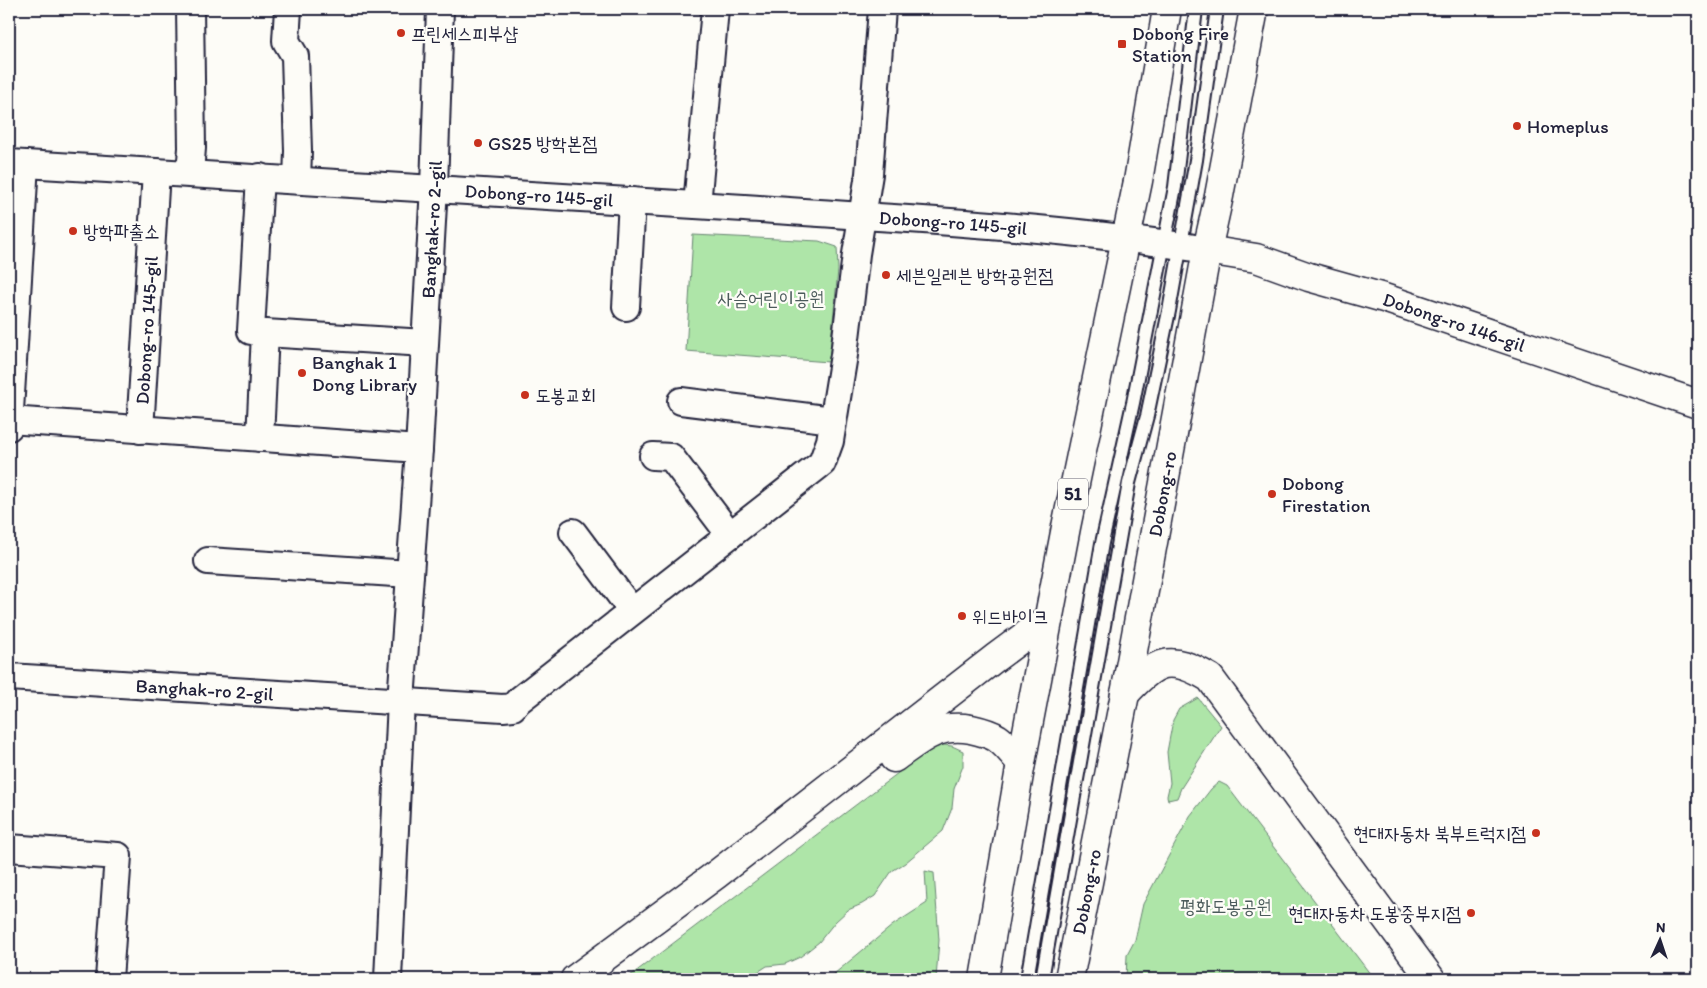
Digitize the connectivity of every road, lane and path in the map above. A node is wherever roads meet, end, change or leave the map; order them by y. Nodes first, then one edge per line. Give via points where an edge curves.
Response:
1 (190, 9) edge
2 (288, 9) edge
3 (440, 9) edge
4 (715, 9) edge
5 (882, 9) edge
6 (1167, 9) edge
7 (1196, 9) edge
8 (1217, 9) edge
9 (1254, 9) edge
10 (17, 164) edge
11 (156, 172) junction
12 (190, 173) junction
13 (260, 177) junction
14 (297, 180) junction
15 (434, 188) junction
16 (632, 201) junction
17 (697, 205) junction
18 (862, 216) junction
19 (1126, 239) junction
20 (1172, 244) junction
21 (1207, 250) junction
22 (626, 307) dead end
23 (265, 333) junction
24 (425, 342) junction
25 (682, 401) dead end
26 (1698, 404) edge
27 (9, 420) edge
28 (833, 420) junction
29 (9, 426) edge
30 (140, 430) junction
31 (260, 438) junction
32 (419, 449) junction
33 (653, 456) dead end
34 (573, 532) dead end
35 (730, 535) junction
36 (208, 561) dead end
37 (410, 574) junction
38 (632, 611) junction
39 (1050, 618) junction
40 (9, 677) edge
41 (1125, 694) junction
42 (401, 701) junction
43 (1022, 763) junction
44 (9, 848) edge
45 (1081, 922) junction
46 (109, 979) edge
47 (388, 979) edge
48 (575, 979) edge
49 (605, 979) edge
50 (984, 979) edge
51 (1028, 979) edge
52 (1042, 979) edge
53 (1070, 979) edge
54 (1084, 979) edge
55 (1430, 979) edge

1 - 12 street
2 - 14 street via 286,41 295,56
3 - 15 street, Banghak-ro 2-gil
4 - 17 street
5 - 18 street via 870,174
6 - 19 main road, 51
7 - 20 lane
8 - 20 lane via 1196,160
9 - 21 main road, Dobong-ro
10 - 11 street, Dobong-ro 145-gil
10 - 27 street
11 - 12 street, Dobong-ro 145-gil
11 - 30 street, Dobong-ro 145-gil
12 - 13 street, Dobong-ro 145-gil
13 - 14 street, Dobong-ro 145-gil
13 - 23 street via 251,331
14 - 15 street, Dobong-ro 145-gil
15 - 16 street, Dobong-ro 145-gil
15 - 24 street, Banghak-ro 2-gil
16 - 17 street, Dobong-ro 145-gil
16 - 22 street, Dobong-ro 145-gil
17 - 18 street, Dobong-ro 145-gil
18 - 19 street, Dobong-ro 145-gil via 1086,233
18 - 28 street
19 - 20 street, Dobong-ro 145-gil
19 - 39 main road, 51
20 - 21 street, Dobong-ro 145-gil
20 - 51 lane via 1102,543
20 - 52 lane via 1169,310 1129,483
21 - 26 main road, Dobong-ro 146-gil via 1256,258 1384,298
21 - 41 main road, Dobong-ro
23 - 24 street
23 - 31 street
24 - 32 street, Banghak-ro 2-gil
25 - 28 street
27 - 29 street
27 - 30 street
28 - 35 street via 828,451 822,462
30 - 31 street
31 - 32 street
32 - 37 street, Banghak-ro 2-gil
33 - 35 street via 671,457
34 - 38 street
35 - 38 street
36 - 37 street
37 - 42 street, Banghak-ro 2-gil
38 - 42 street via 513,707
39 - 43 main road, 51
39 - 48 main road via 718,874
40 - 42 street, Banghak-ro 2-gil
41 - 45 main road, Dobong-ro
41 - 55 main road via 1160,664 1193,668 1210,678
42 - 47 street, Banghak-ro 2-gil
43 - 49 main road via 996,738 980,731 945,728 921,739 794,832
43 - 50 main road, 51
44 - 46 street via 118,856
45 - 53 main road, Dobong-ro
45 - 54 main road

